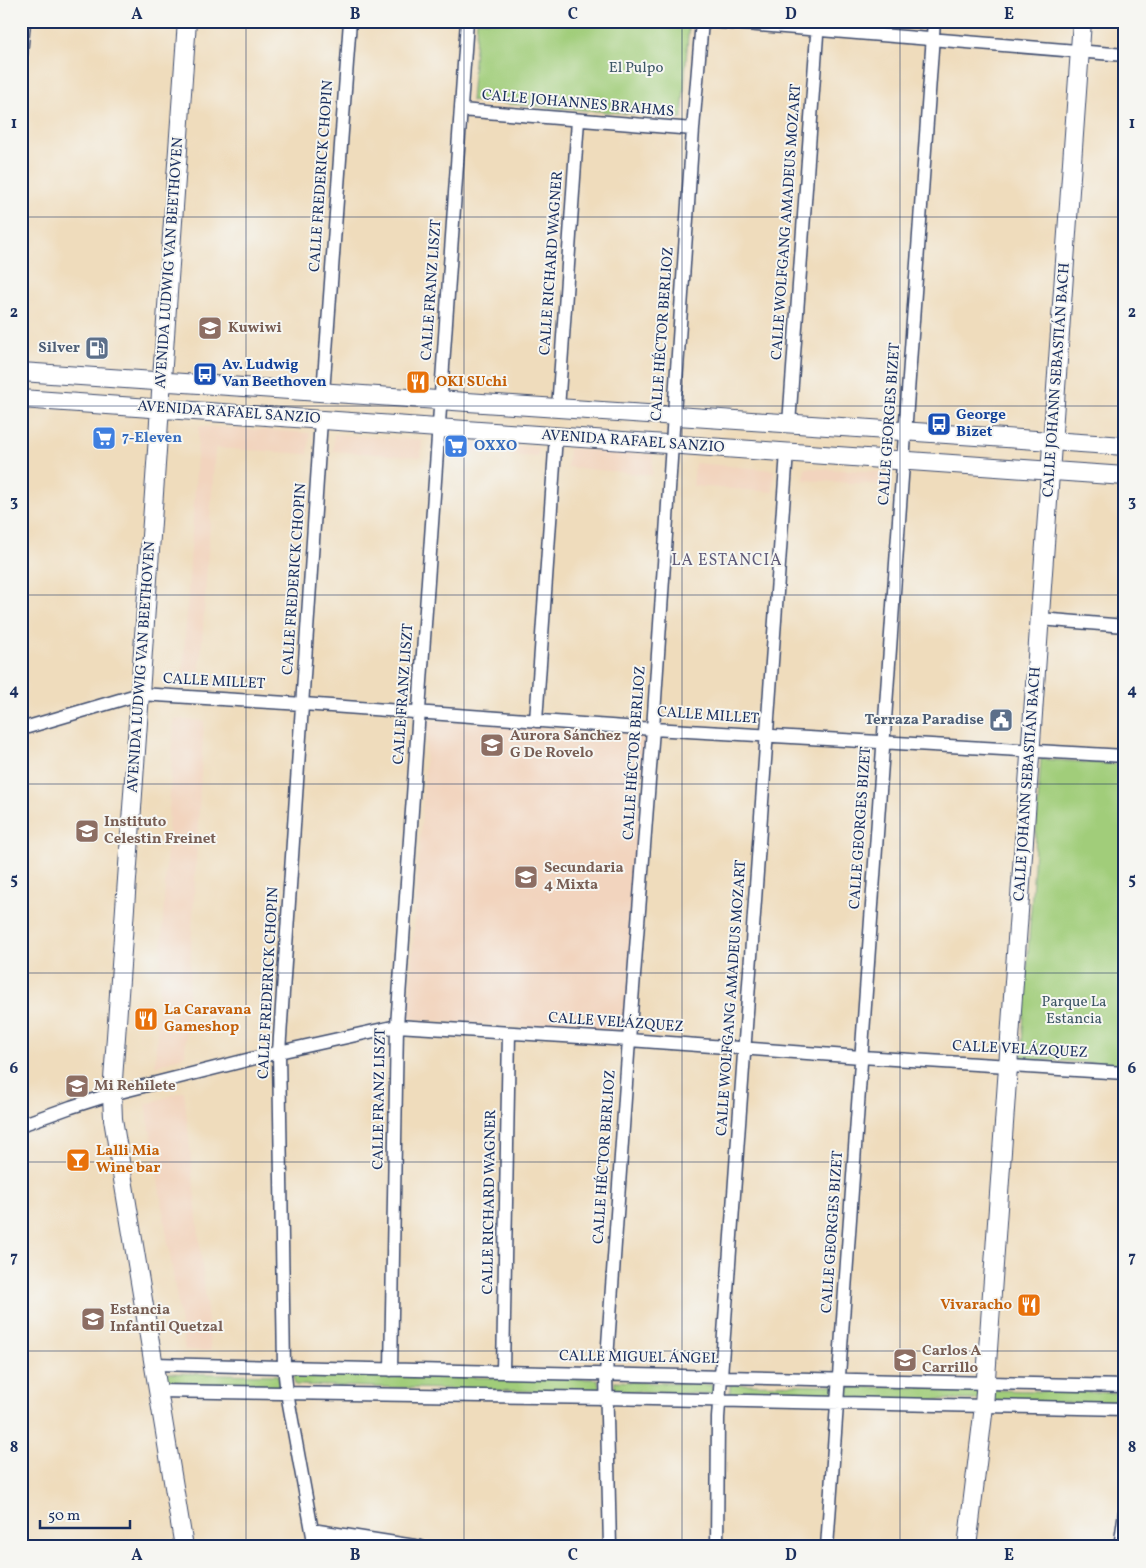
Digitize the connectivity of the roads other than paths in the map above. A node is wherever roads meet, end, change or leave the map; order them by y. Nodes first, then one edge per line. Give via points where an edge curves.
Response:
1 (24, 21) edge
2 (187, 21) edge
3 (350, 21) edge
4 (467, 21) edge
5 (702, 21) edge
6 (709, 21) edge
7 (934, 21) edge
8 (1082, 21) edge
9 (817, 26) edge
10 (933, 40) junction
11 (1080, 52) junction
12 (21, 54) edge
13 (1125, 55) edge
14 (461, 110) junction
15 (578, 120) junction
16 (694, 130) junction
17 (21, 372) edge
18 (162, 382) junction
19 (323, 393) junction
20 (21, 399) edge
21 (440, 401) junction
22 (160, 409) junction
23 (558, 409) junction
24 (674, 417) junction
25 (321, 420) junction
26 (789, 424) junction
27 (438, 428) junction
28 (906, 432) junction
29 (556, 436) junction
30 (1053, 441) junction
31 (672, 444) junction
32 (1125, 446) edge
33 (787, 452) junction
34 (903, 460) junction
35 (1051, 470) junction
36 (1125, 476) edge
37 (1040, 619) junction
38 (1125, 626) edge
39 (140, 694) junction
40 (303, 704) junction
41 (419, 712) junction
42 (536, 721) junction
43 (21, 729) edge
44 (653, 729) junction
45 (767, 736) junction
46 (884, 743) junction
47 (1031, 750) junction
48 (1125, 756) edge
49 (397, 1026) junction
50 (509, 1033) junction
51 (629, 1040) junction
52 (744, 1048) junction
53 (279, 1052) junction
54 (862, 1057) junction
55 (1008, 1066) junction
56 (1125, 1073) edge
57 (112, 1094) junction
58 (21, 1125) edge
59 (153, 1364) junction
60 (284, 1367) junction
61 (391, 1370) junction
62 (503, 1372) junction
63 (606, 1374) junction
64 (721, 1376) junction
65 (839, 1379) junction
66 (986, 1383) junction
67 (1125, 1386) edge
68 (158, 1391) junction
69 (287, 1393) junction
70 (606, 1398) junction
71 (720, 1401) junction
72 (837, 1403) junction
73 (984, 1406) junction
74 (1125, 1409) edge
75 (1125, 1512) edge
76 (312, 1530) junction
77 (184, 1547) edge
78 (315, 1547) edge
79 (421, 1547) edge
80 (610, 1547) edge
81 (717, 1547) edge
82 (827, 1547) edge
83 (968, 1547) edge
84 (1120, 1547) edge

1 - 12 street
2 - 18 street, AVENIDA LUDWIG VAN BEETHOVEN
3 - 19 street, CALLE FREDERICK CHOPIN
4 - 14 street, CALLE FRANZ LISZT
5 - 16 street, CALLE HÉCTOR BERLIOZ
6 - 9 street
7 - 10 street, CALLE GEORGES BIZET
8 - 11 street, CALLE JOHANN SEBASTIÁN BACH
9 - 10 street
9 - 26 street, CALLE WOLFGANG AMADEUS MOZART
10 - 11 street
10 - 28 street, CALLE GEORGES BIZET
11 - 13 street
11 - 30 street, CALLE JOHANN SEBASTIÁN BACH
14 - 15 street, CALLE JOHANNES BRAHMS
14 - 21 street, CALLE FRANZ LISZT
15 - 16 street, CALLE JOHANNES BRAHMS
15 - 23 street, CALLE RICHARD WAGNER
16 - 24 street, CALLE HÉCTOR BERLIOZ
17 - 18 street, AVENIDA RAFAEL SANZIO
18 - 19 street, AVENIDA RAFAEL SANZIO
18 - 22 street, AVENIDA LUDWIG VAN BEETHOVEN
19 - 21 street, AVENIDA RAFAEL SANZIO
20 - 22 street, AVENIDA RAFAEL SANZIO
21 - 23 street, AVENIDA RAFAEL SANZIO
21 - 27 street, CALLE FRANZ LISZT
22 - 25 street, AVENIDA RAFAEL SANZIO
22 - 39 street, AVENIDA LUDWIG VAN BEETHOVEN
23 - 24 street, AVENIDA RAFAEL SANZIO
24 - 26 street, AVENIDA RAFAEL SANZIO
24 - 31 street, CALLE HÉCTOR BERLIOZ
25 - 27 street, AVENIDA RAFAEL SANZIO
25 - 40 street, CALLE FREDERICK CHOPIN
26 - 28 street, AVENIDA RAFAEL SANZIO
27 - 29 street, AVENIDA RAFAEL SANZIO
27 - 41 street, CALLE FRANZ LISZT
28 - 30 street, AVENIDA RAFAEL SANZIO
28 - 34 street, CALLE GEORGES BIZET
29 - 31 street, AVENIDA RAFAEL SANZIO
29 - 42 street
30 - 32 street, AVENIDA RAFAEL SANZIO
30 - 35 street, CALLE JOHANN SEBASTIÁN BACH
31 - 33 street, AVENIDA RAFAEL SANZIO
31 - 44 street, CALLE HÉCTOR BERLIOZ
33 - 34 street, AVENIDA RAFAEL SANZIO
33 - 45 street, CALLE WOLFGANG AMADEUS MOZART
34 - 35 street, AVENIDA RAFAEL SANZIO
34 - 46 street, CALLE GEORGES BIZET
35 - 36 street, AVENIDA RAFAEL SANZIO
35 - 37 street, CALLE JOHANN SEBASTIÁN BACH
37 - 38 street
37 - 47 street, CALLE JOHANN SEBASTIÁN BACH
39 - 40 street, CALLE MILLET
39 - 43 street, CALLE MILLET
39 - 57 street, AVENIDA LUDWIG VAN BEETHOVEN
40 - 41 street, CALLE MILLET
40 - 53 street, CALLE FREDERICK CHOPIN
41 - 42 street, CALLE MILLET
41 - 49 street, CALLE FRANZ LISZT
42 - 44 street, CALLE MILLET
44 - 45 street, CALLE MILLET
44 - 51 street, CALLE HÉCTOR BERLIOZ
45 - 46 street, CALLE MILLET
45 - 52 street, CALLE WOLFGANG AMADEUS MOZART
46 - 47 street, CALLE MILLET
46 - 54 street, CALLE GEORGES BIZET
47 - 48 street, CALLE MILLET
47 - 55 street, CALLE JOHANN SEBASTIÁN BACH
49 - 50 street, CALLE VELÁZQUEZ
49 - 53 street, CALLE VELÁZQUEZ
49 - 61 street, CALLE FRANZ LISZT
50 - 51 street, CALLE VELÁZQUEZ
50 - 62 street, CALLE RICHARD WAGNER
51 - 52 street, CALLE VELÁZQUEZ
51 - 63 street, CALLE HÉCTOR BERLIOZ
52 - 54 street, CALLE VELÁZQUEZ
52 - 64 street, CALLE WOLFGANG AMADEUS MOZART
53 - 57 street, CALLE VELÁZQUEZ
53 - 60 street, CALLE FREDERICK CHOPIN
54 - 55 street, CALLE VELÁZQUEZ
54 - 65 street, CALLE GEORGES BIZET
55 - 56 street, CALLE VELÁZQUEZ
55 - 66 street, CALLE JOHANN SEBASTIÁN BACH
57 - 58 street, CALLE VELÁZQUEZ
57 - 59 street, AVENIDA LUDWIG VAN BEETHOVEN via 113,1119
59 - 60 street, CALLE MIGUEL ÁNGEL
59 - 68 street, AVENIDA LUDWIG VAN BEETHOVEN
60 - 61 street, CALLE MIGUEL ÁNGEL
60 - 69 street, CALLE FREDERICK CHOPIN
61 - 62 street, CALLE MIGUEL ÁNGEL
62 - 63 street, CALLE MIGUEL ÁNGEL
63 - 64 street, CALLE MIGUEL ÁNGEL
63 - 70 street, CALLE HÉCTOR BERLIOZ
64 - 65 street, CALLE MIGUEL ÁNGEL
64 - 71 street, CALLE WOLFGANG AMADEUS MOZART
65 - 66 street, CALLE MIGUEL ÁNGEL
65 - 72 street, CALLE GEORGES BIZET
66 - 67 street, CALLE MIGUEL ÁNGEL
66 - 73 street, CALLE JOHANN SEBASTIÁN BACH
68 - 69 street
68 - 77 street, AVENIDA LUDWIG VAN BEETHOVEN
69 - 70 street
69 - 76 street, CALLE FREDERICK CHOPIN
70 - 71 street
70 - 80 street, CALLE HÉCTOR BERLIOZ
71 - 72 street
71 - 81 street, CALLE WOLFGANG AMADEUS MOZART
72 - 73 street
72 - 82 street, CALLE GEORGES BIZET
73 - 74 street
73 - 83 street, CALLE JOHANN SEBASTIÁN BACH
75 - 84 street
76 - 78 street, CALLE FREDERICK CHOPIN
76 - 79 street

